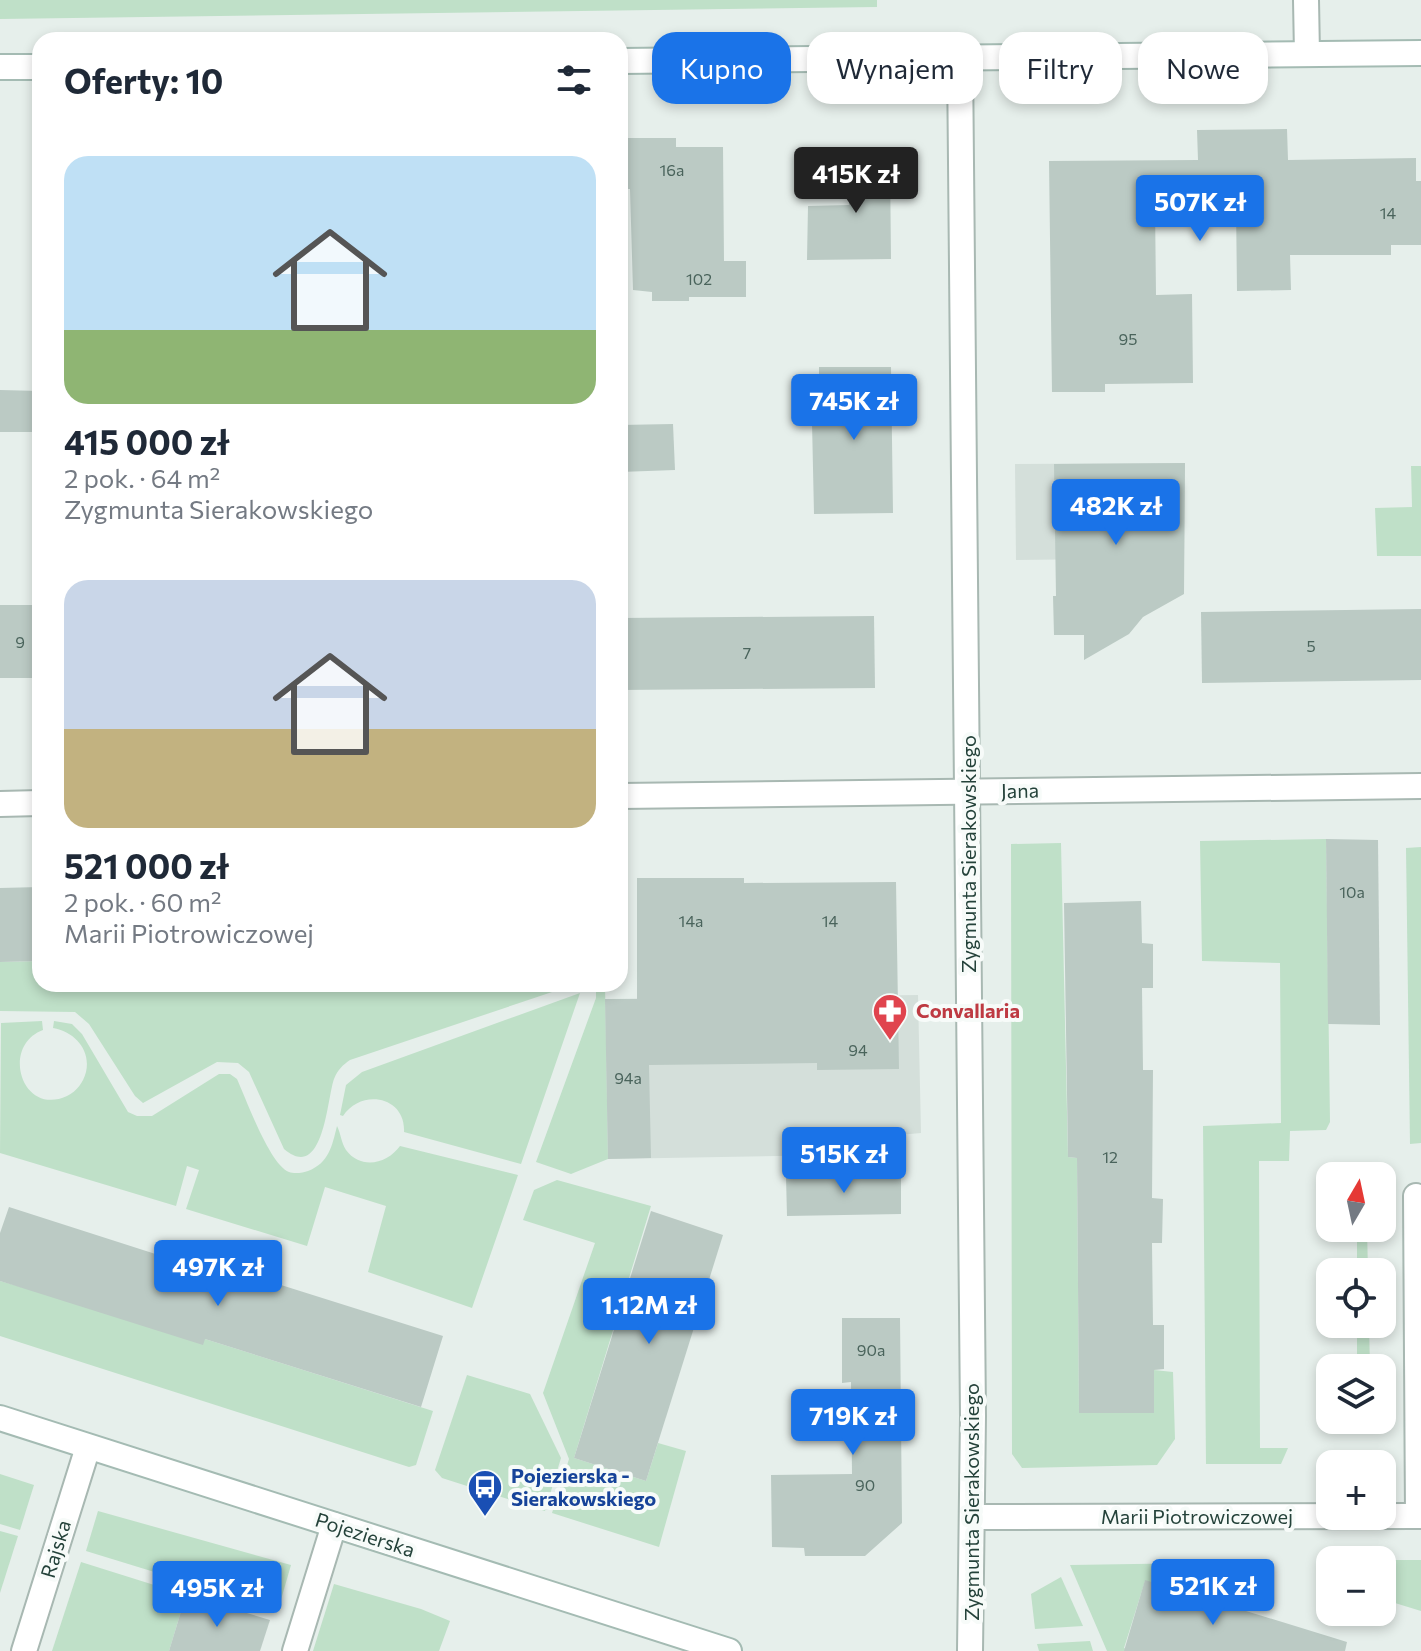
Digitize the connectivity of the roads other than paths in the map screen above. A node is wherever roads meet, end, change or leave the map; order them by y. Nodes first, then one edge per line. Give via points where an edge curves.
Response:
1 (1306, 0) edge
2 (1421, 53) edge
3 (1307, 54) junction
4 (983, 58) edge
5 (807, 59) edge
6 (628, 61) edge
7 (0, 67) edge
8 (32, 67) edge
9 (961, 104) edge
10 (1421, 786) edge
11 (969, 792) junction
12 (628, 796) edge
13 (32, 803) edge
14 (0, 804) edge
15 (1416, 1196) dead end
16 (0, 1418) edge
17 (88, 1447) junction
18 (1420, 1516) edge
19 (972, 1517) junction
20 (334, 1525) junction
21 (24, 1651) edge
22 (295, 1651) edge
23 (729, 1651) edge
24 (970, 1651) edge

1 - 3 street
2 - 3 street
3 - 4 street
5 - 6 street
7 - 8 street
9 - 11 street, Zygmunta Sierakowskiego
10 - 11 street, Jana
11 - 12 street, Jana
11 - 19 street, Zygmunta Sierakowskiego
13 - 14 street
15 - 18 street
16 - 17 street, Pojezierska
17 - 20 street, Pojezierska
17 - 21 street, Rajska
18 - 19 street, Marii Piotrowiczowej
19 - 24 street, Zygmunta Sierakowskiego
20 - 22 street
20 - 23 street, Pojezierska

